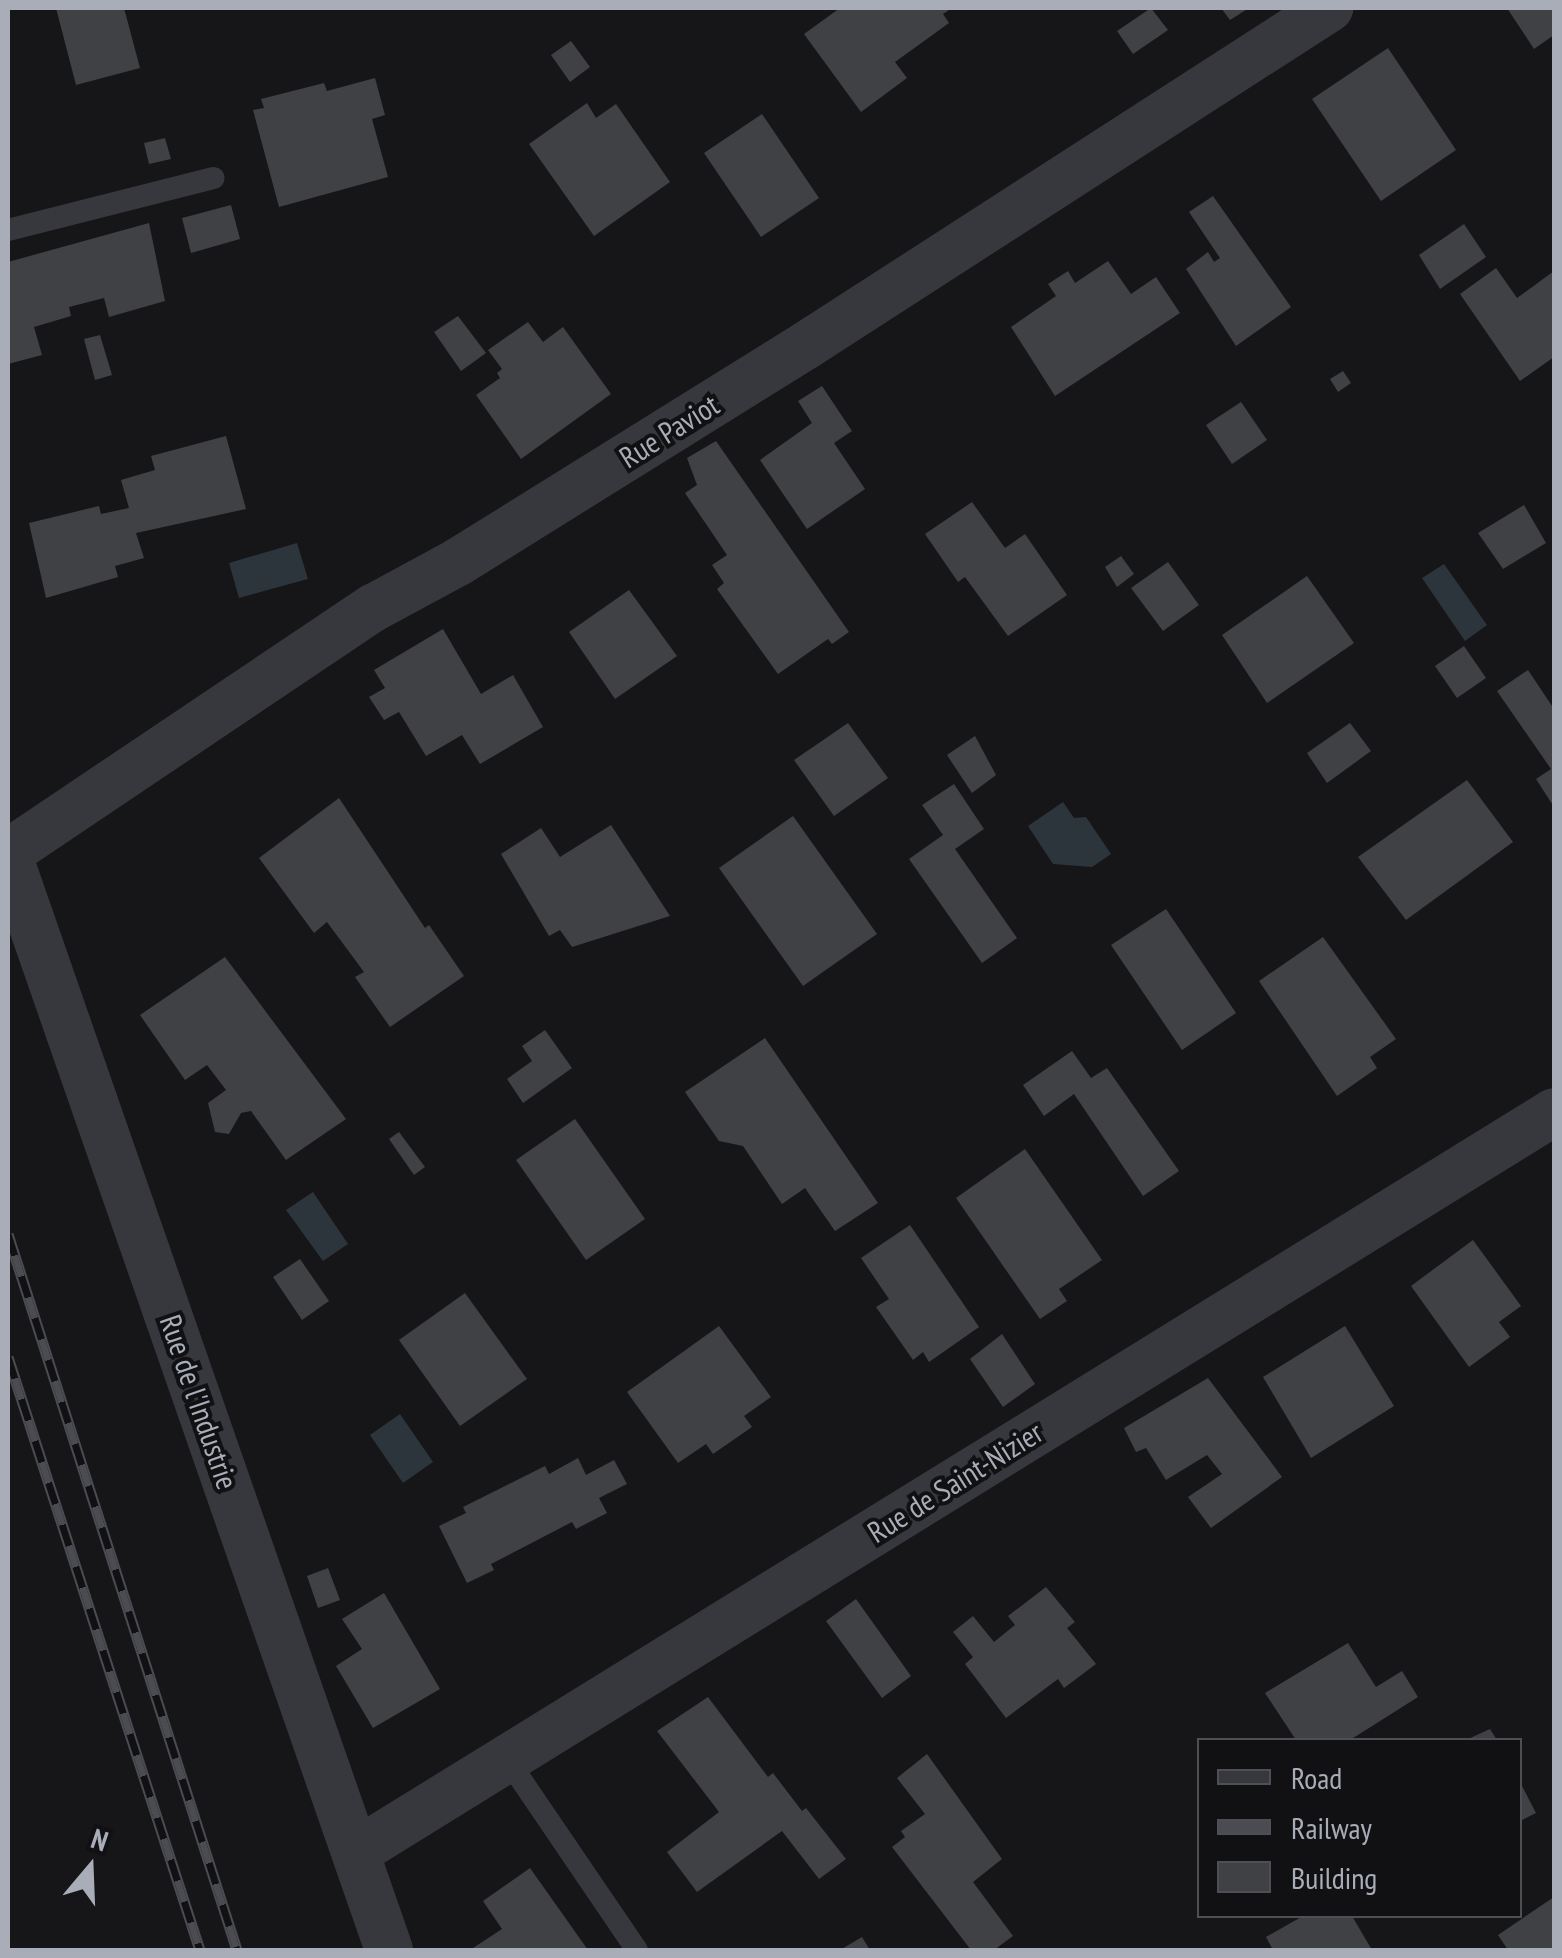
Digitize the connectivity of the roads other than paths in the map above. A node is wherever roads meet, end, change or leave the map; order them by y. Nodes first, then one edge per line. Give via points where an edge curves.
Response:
1 (1329, 8) edge
2 (214, 178) dead end
3 (8, 230) edge
4 (8, 854) edge
5 (1554, 1112) edge
6 (507, 1759) junction
7 (356, 1852) junction
8 (389, 1950) edge
9 (637, 1950) edge

1 - 4 street, Rue Paviot via 806,346 373,608
2 - 3 lane
4 - 7 street, Rue de l'Industrie
5 - 6 street, Rue de Saint-Nizier
6 - 7 street, Rue de Saint-Nizier
6 - 9 lane
7 - 8 street, Rue de l'Industrie

